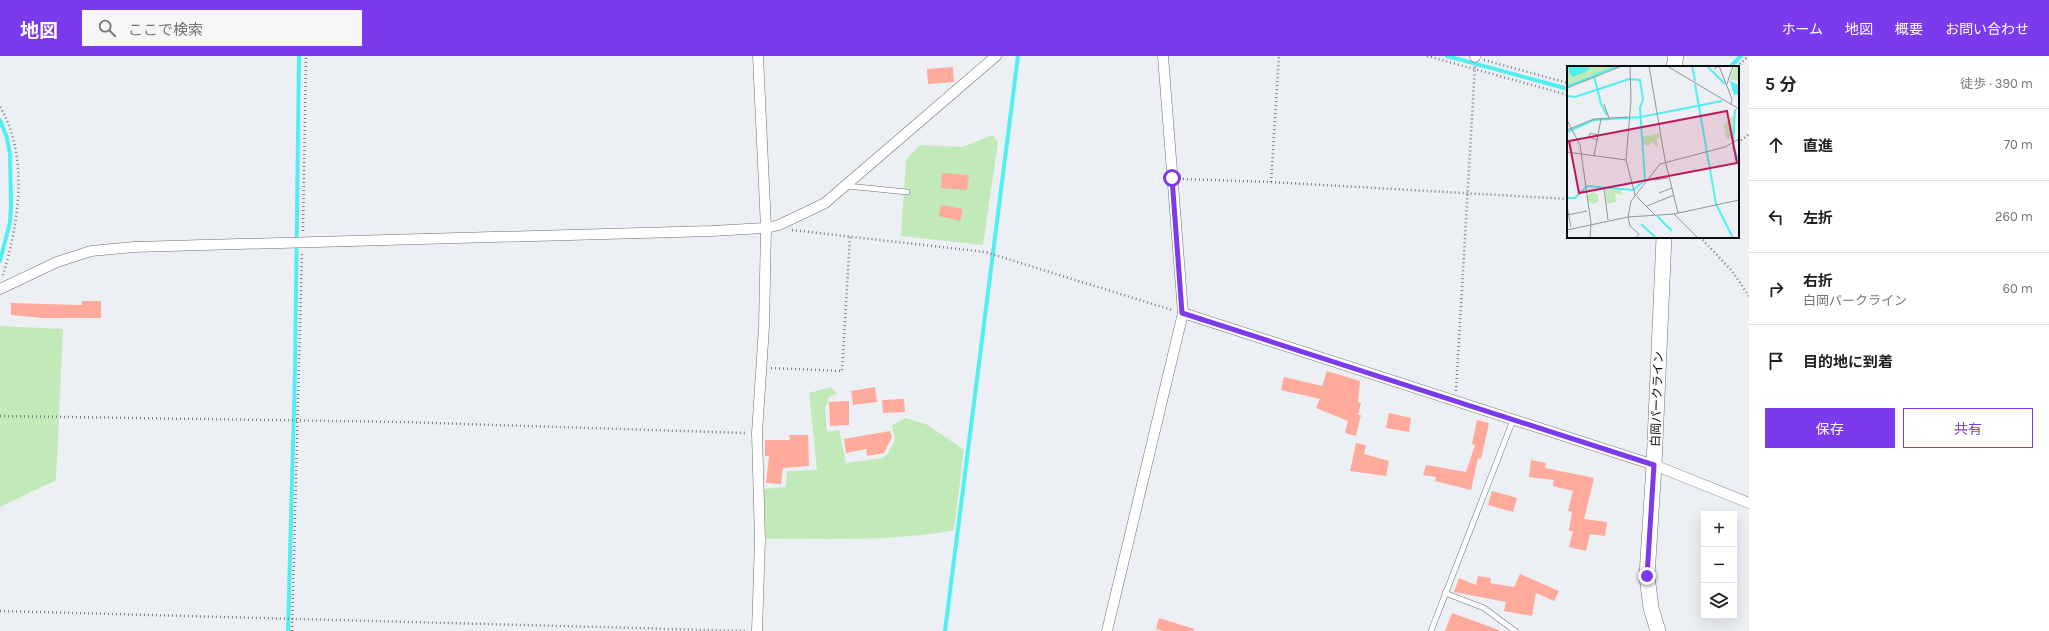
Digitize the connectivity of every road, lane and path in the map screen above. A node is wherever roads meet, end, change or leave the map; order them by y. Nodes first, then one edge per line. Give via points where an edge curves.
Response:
1 (306, 56) edge
2 (758, 56) edge
3 (996, 56) edge
4 (1163, 56) edge
5 (1279, 56) edge
6 (1426, 56) edge
7 (1676, 56) edge
8 (1748, 56) edge
9 (1475, 57) edge
10 (1674, 66) edge
11 (1738, 66) edge
12 (1475, 69) junction
13 (1567, 83) edge
14 (1567, 95) edge
15 (0, 107) edge
16 (1749, 134) edge
17 (1739, 142) edge
18 (1172, 178) junction
19 (1271, 182) junction
20 (845, 186) junction
21 (907, 192) dead end
22 (1468, 194) junction
23 (1567, 199) edge
24 (779, 225) junction
25 (766, 228) junction
26 (850, 237) junction
27 (1664, 238) edge
28 (1701, 238) edge
29 (302, 242) junction
30 (1, 285) edge
31 (1749, 296) edge
32 (1182, 313) junction
33 (761, 368) junction
34 (1456, 401) junction
35 (0, 416) edge
36 (1513, 420) junction
37 (297, 421) junction
38 (757, 434) junction
39 (1654, 465) junction
40 (1749, 504) edge
41 (1445, 593) junction
42 (0, 611) edge
43 (293, 617) junction
44 (292, 631) edge
45 (748, 631) edge
46 (757, 631) edge
47 (1107, 631) edge
48 (1431, 631) edge
49 (1515, 631) edge
50 (1658, 631) edge

1 - 29 path
2 - 25 street
3 - 20 street
4 - 18 street
5 - 19 path
6 - 12 path
7 - 10 street
8 - 11 path
9 - 12 path
9 - 13 path
12 - 14 path
12 - 22 path
15 - 30 path via 14,138 18,203 15,228
16 - 17 path
18 - 19 path
18 - 32 street
19 - 22 path
20 - 21 lane
20 - 24 street via 825,203
22 - 23 path
22 - 34 path
24 - 25 street
24 - 26 path via 796,232
25 - 29 street
25 - 33 street
26 - 32 path via 985,252
26 - 33 path via 842,372
27 - 39 street, 白岡パークライン
28 - 31 path via 1732,270
29 - 30 street via 134,247 91,251
29 - 37 path
32 - 34 street
32 - 47 street
33 - 38 street
34 - 36 street
35 - 37 path
36 - 39 street
36 - 41 lane
37 - 38 path
37 - 43 path
38 - 46 street via 760,540
39 - 40 street
39 - 50 street, 白岡パークライン via 1647,576 1651,608
41 - 48 lane
41 - 49 lane via 1484,608
42 - 43 path
43 - 44 path
43 - 45 path

